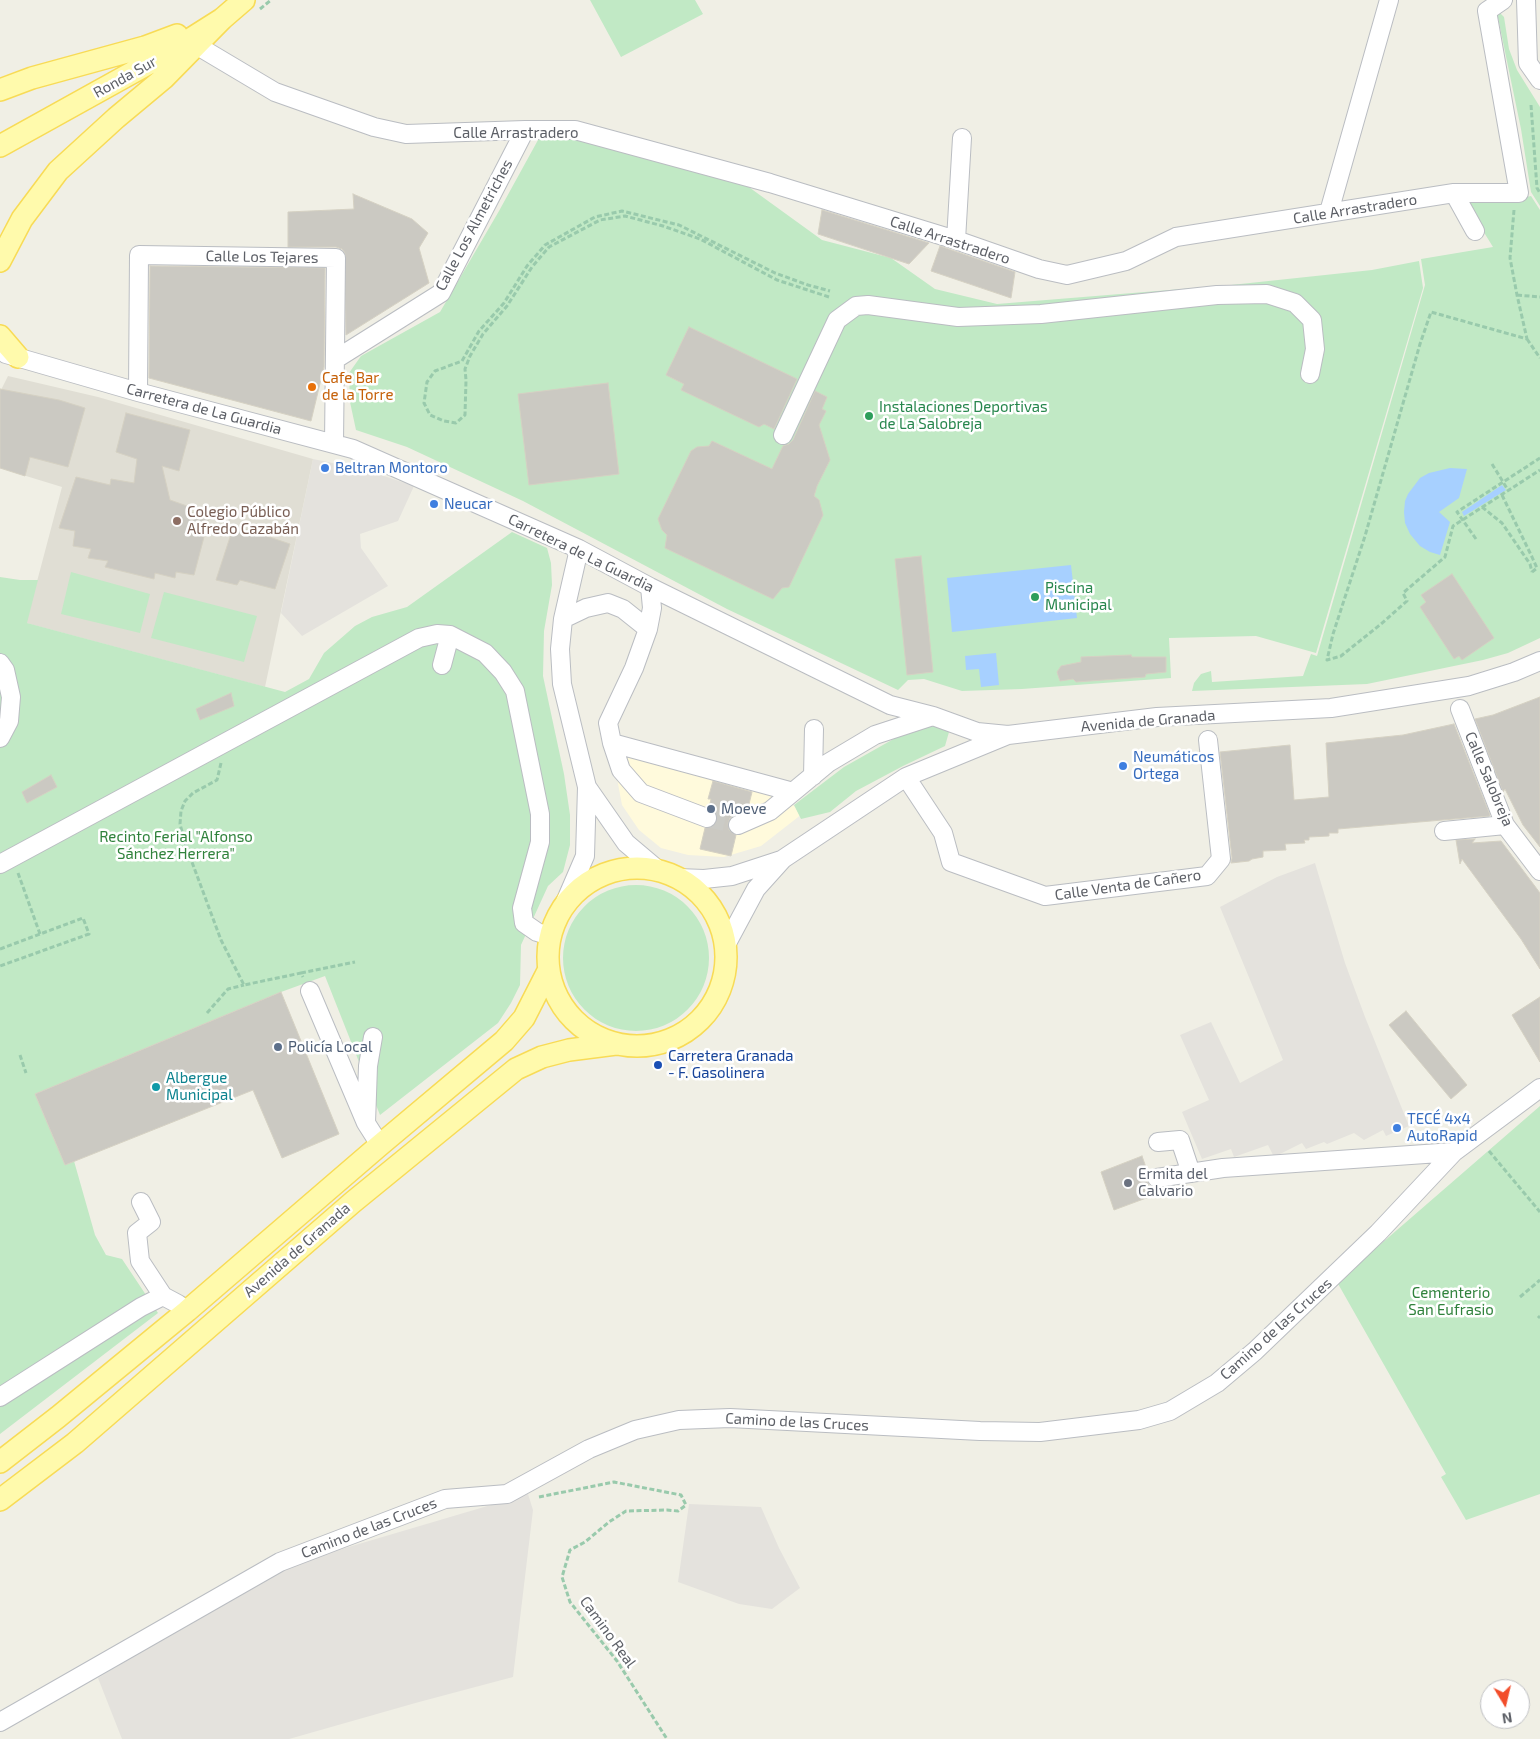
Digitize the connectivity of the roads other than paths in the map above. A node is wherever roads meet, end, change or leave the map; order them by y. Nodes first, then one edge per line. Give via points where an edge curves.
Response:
1 (244, 0) edge
2 (1389, 0) edge
3 (1504, 0) edge
4 (1526, 0) edge
5 (222, 18) junction
6 (196, 45) junction
7 (1540, 80) edge
8 (0, 90) edge
9 (525, 130) junction
10 (962, 138) dead end
11 (0, 146) edge
12 (1454, 193) junction
13 (1328, 212) junction
14 (1475, 231) dead end
15 (956, 240) junction
16 (0, 261) edge
17 (0, 336) edge
18 (9, 355) edge
19 (336, 358) junction
20 (1310, 374) dead end
21 (138, 392) junction
22 (783, 434) dead end
23 (334, 443) junction
24 (578, 549) junction
25 (650, 586) junction
26 (563, 618) junction
27 (648, 629) junction
28 (450, 634) junction
29 (1540, 662) edge
30 (0, 663) edge
31 (442, 665) dead end
32 (1460, 708) dead end
33 (932, 716) junction
34 (814, 729) dead end
35 (1008, 735) junction
36 (0, 738) edge
37 (1208, 740) dead end
38 (612, 743) junction
39 (812, 776) junction
40 (906, 777) junction
41 (587, 787) junction
42 (793, 792) junction
43 (707, 818) tunnel mouth
44 (738, 825) tunnel mouth
45 (1505, 825) junction
46 (1444, 830) dead end
47 (784, 859) junction
48 (0, 864) edge
49 (658, 870) junction
50 (1540, 871) edge
51 (678, 878) junction
52 (563, 907) junction
53 (550, 936) junction
54 (726, 945) junction
55 (548, 971) junction
56 (310, 991) road end
57 (373, 1037) dead end
58 (616, 1044) junction
59 (1540, 1088) edge
60 (366, 1123) junction
61 (1158, 1142) dead end
62 (380, 1145) junction
63 (1454, 1152) junction
64 (1191, 1173) junction
65 (1157, 1178) dead end
66 (141, 1202) dead end
67 (163, 1296) junction
68 (187, 1311) junction
69 (0, 1397) edge
70 (0, 1462) edge
71 (0, 1500) edge
72 (0, 1722) edge

1 - 5 main road, Ronda Sur
2 - 13 street
3 - 12 street, Calle Arrastradero via 1487,11 1519,193
4 - 7 street via 1528,63
5 - 6 main road
5 - 8 main road via 145,47
5 - 11 main road, Ronda Sur via 173,50
6 - 9 street, Calle Arrastradero via 276,92 374,127 406,134
6 - 16 main road via 164,78 58,171 22,219
9 - 15 street, Calle Arrastradero via 575,130 770,182
9 - 19 street, Calle Los Almetriches via 441,293
10 - 15 street
12 - 13 street, Calle Arrastradero
12 - 14 street
13 - 15 street, Calle Arrastradero via 1176,237 1126,261 1067,275 1039,269
17 - 18 main road
18 - 21 street, Carretera de La Guardia
19 - 21 street, Calle Los Tejares via 336,258 138,255
19 - 23 street, Calle Los Tejares
20 - 22 street via 1315,349 1312,320 1295,304 1267,294 1217,295 1041,314 958,317 856,306 837,320
21 - 23 street, Carretera de La Guardia
23 - 24 street, Carretera de La Guardia
24 - 25 street, Carretera de La Guardia
24 - 26 street
25 - 27 street via 652,608
25 - 33 street, Carretera de La Guardia via 890,705
26 - 27 street via 608,603 624,609
26 - 41 street via 560,649 562,684
27 - 38 street via 608,723
28 - 31 street
28 - 48 street via 419,638
28 - 53 street via 486,653 515,691 540,814 540,842 522,908 524,923
29 - 35 street, Avenida de Granada via 1469,686 1332,708 1157,717
30 - 36 street via 5,670 11,697 9,721
32 - 45 street, Calle Salobreja
33 - 35 street, Carretera de La Guardia via 977,732
33 - 39 street via 875,736 828,762
34 - 39 street
35 - 40 street, Avenida de Granada
37 - 40 street, Calle Venta de Cañero via 1221,859 1207,876 1055,895 1045,896 951,862 943,833
38 - 42 street
38 - 43 street via 621,770 641,793
39 - 42 street
40 - 47 street, Avenida de Granada
41 - 49 street via 626,843
41 - 52 street via 585,856
42 - 44 street via 770,811
45 - 46 street
45 - 50 street, Calle Salobreja
47 - 51 street, Avenida de Granada via 732,876
47 - 54 street, Avenida de Granada via 756,889
49 - 51 main road
49 - 52 main road via 612,871 584,885
51 - 54 main road via 710,905
52 - 53 main road
53 - 55 main road
54 - 58 main road via 727,959 721,988 697,1023 679,1036 659,1044
55 - 58 main road via 556,996 571,1017 591,1034
55 - 62 main road, Avenida de Granada via 524,1018 504,1041
56 - 60 street
57 - 60 street via 368,1066
58 - 71 main road, Avenida de Granada via 560,1052 516,1069 353,1202 75,1443
59 - 63 street, Camino de las Cruces
60 - 62 street
61 - 64 street via 1180,1140
62 - 68 main road, Avenida de Granada
63 - 64 street
63 - 72 street, Camino de las Cruces via 1378,1233 1256,1351 1217,1383 1170,1411 1139,1420 1040,1432 730,1418 679,1420 635,1430 589,1449 507,1494 445,1499 280,1562
64 - 65 street
66 - 67 street via 151,1222 137,1233 140,1261
67 - 68 street
67 - 69 street
68 - 70 main road, Avenida de Granada

